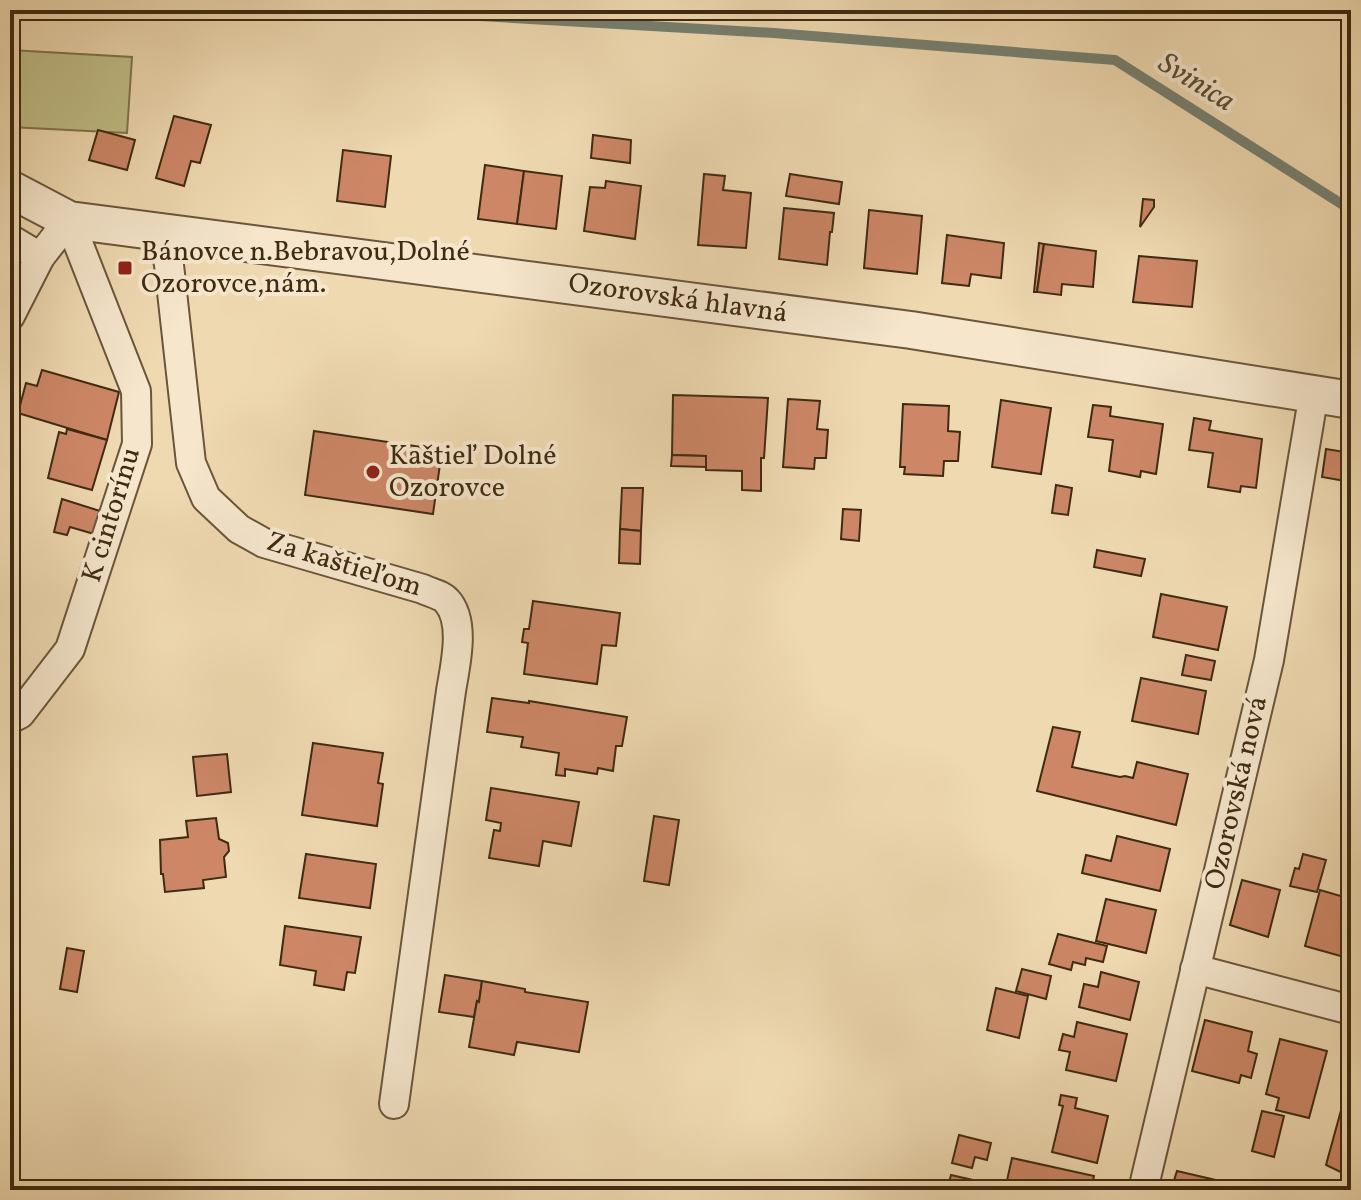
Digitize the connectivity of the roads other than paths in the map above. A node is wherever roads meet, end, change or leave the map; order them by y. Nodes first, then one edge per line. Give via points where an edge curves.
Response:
1 (10, 189) edge
2 (69, 220) junction
3 (163, 232) junction
4 (10, 239) edge
5 (40, 257) junction
6 (10, 316) edge
7 (1314, 393) junction
8 (1351, 400) edge
9 (10, 719) edge
10 (1195, 969) junction
11 (1351, 1010) edge
12 (394, 1104) dead end
13 (1143, 1190) edge

1 - 2 street, Ozorovská hlavná
2 - 3 street, Ozorovská hlavná
2 - 5 street
2 - 9 street, K cintorínu via 136,391 137,444 70,649 20,714
3 - 7 street, Ozorovská hlavná via 911,330
3 - 12 street, Za kaštieľom via 191,463 206,498 239,529 264,543 423,589 446,599 457,617
4 - 5 street
5 - 6 street
7 - 8 street, Ozorovská hlavná
7 - 10 street, Ozorovská nová via 1269,660
10 - 11 street
10 - 13 street, Ozorovská nová

